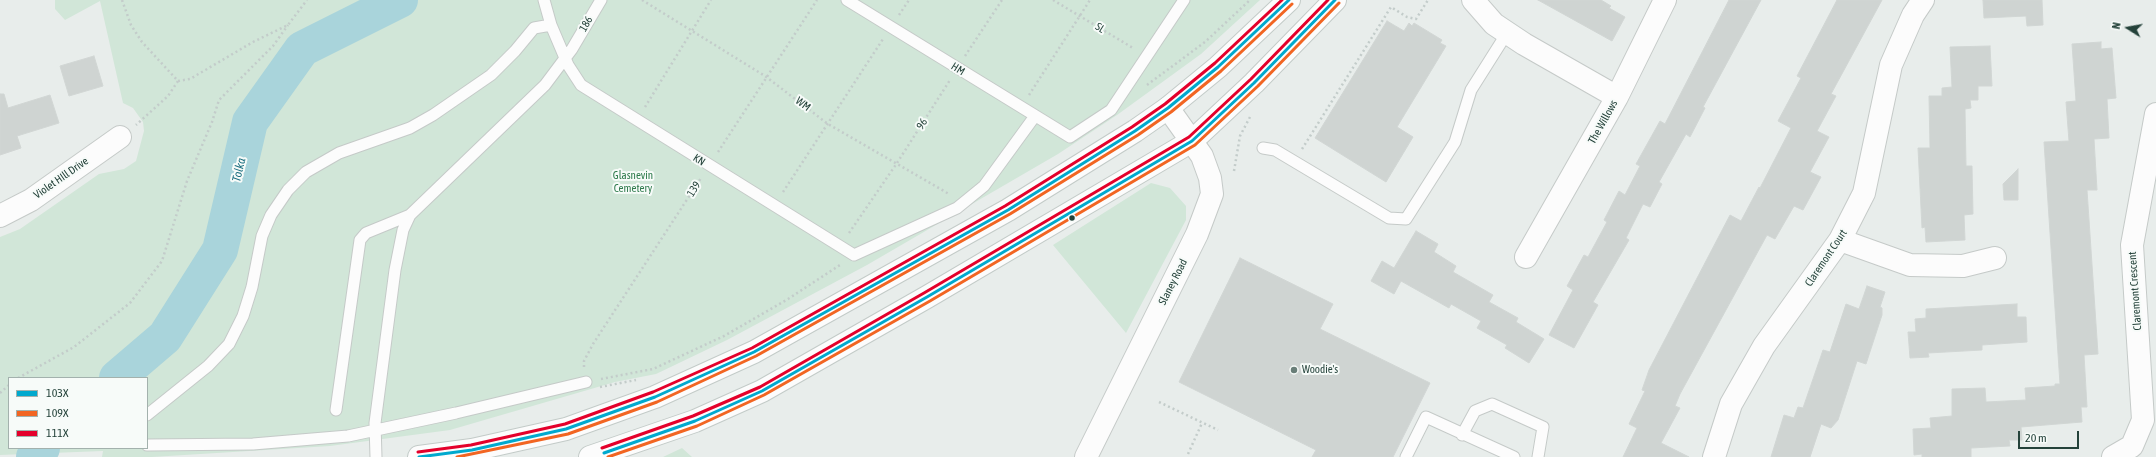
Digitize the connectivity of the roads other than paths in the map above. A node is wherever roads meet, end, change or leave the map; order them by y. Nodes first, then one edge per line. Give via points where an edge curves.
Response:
1 (544, 0) edge
2 (601, 0) edge
3 (847, 0) edge
4 (1184, 0) edge
5 (1289, 0) edge
6 (1335, 0) edge
7 (1473, 0) edge
8 (1665, 0) edge
9 (1923, 0) edge
10 (551, 25) junction
11 (1507, 33) junction
12 (565, 59) junction
13 (1618, 97) junction
14 (1168, 108) junction
15 (2156, 114) edge
16 (1035, 116) junction
17 (120, 137) road end
18 (1192, 141) junction
19 (1263, 148) dead end
20 (410, 215) junction
21 (0, 216) edge
22 (1840, 240) junction
23 (1526, 257) dead end
24 (1995, 258) dead end
25 (590, 385) road end
26 (336, 410) dead end
27 (148, 414) edge
28 (375, 430) junction
29 (1462, 435) junction
30 (148, 445) edge
31 (1090, 456) edge
32 (376, 457) edge
33 (419, 457) edge
34 (590, 457) edge
35 (1406, 457) edge
36 (1514, 457) edge
37 (1538, 457) edge
38 (1714, 457) edge
39 (2113, 457) edge

1 - 10 lane, KN
2 - 12 lane, 186
3 - 16 lane, HM
4 - 16 lane, HM via 1111,110 1070,137
5 - 14 street via 1218,67
6 - 18 street via 1254,83
7 - 11 street, The Willows via 1494,24
8 - 13 street
9 - 22 street, Claremont Court via 1913,15 1891,64 1864,193
10 - 12 lane, KN
10 - 27 lane via 534,28 490,75 433,115 410,128 339,153 306,172 288,190 271,215 262,236 252,287 243,316 229,344 208,366
11 - 13 street, The Willows
11 - 19 lane via 1471,90 1454,142 1406,219 1388,218 1275,150
12 - 16 lane, KN via 581,85 854,256 956,208 984,186
12 - 20 lane via 545,85
13 - 23 street, The Willows
14 - 18 street, Slaney Road
14 - 33 street via 1008,210 747,355 655,397 566,429 472,450
15 - 39 street, Claremont Crescent via 2132,245 2143,420 2132,446
17 - 21 street, Violet HIll Drive via 31,200
18 - 31 street, Slaney Road via 1202,156 1210,177 1212,194 1197,234
18 - 34 street via 762,391 695,421
20 - 26 lane via 366,233 360,240
20 - 28 lane via 398,247
22 - 24 street via 1910,265 1963,266
22 - 38 street, Claremont Court via 1764,346 1731,404
25 - 28 lane
28 - 30 lane via 348,436 253,444
28 - 32 lane
29 - 35 lane via 1426,417
29 - 36 lane
29 - 37 lane via 1475,411 1492,404 1543,427

